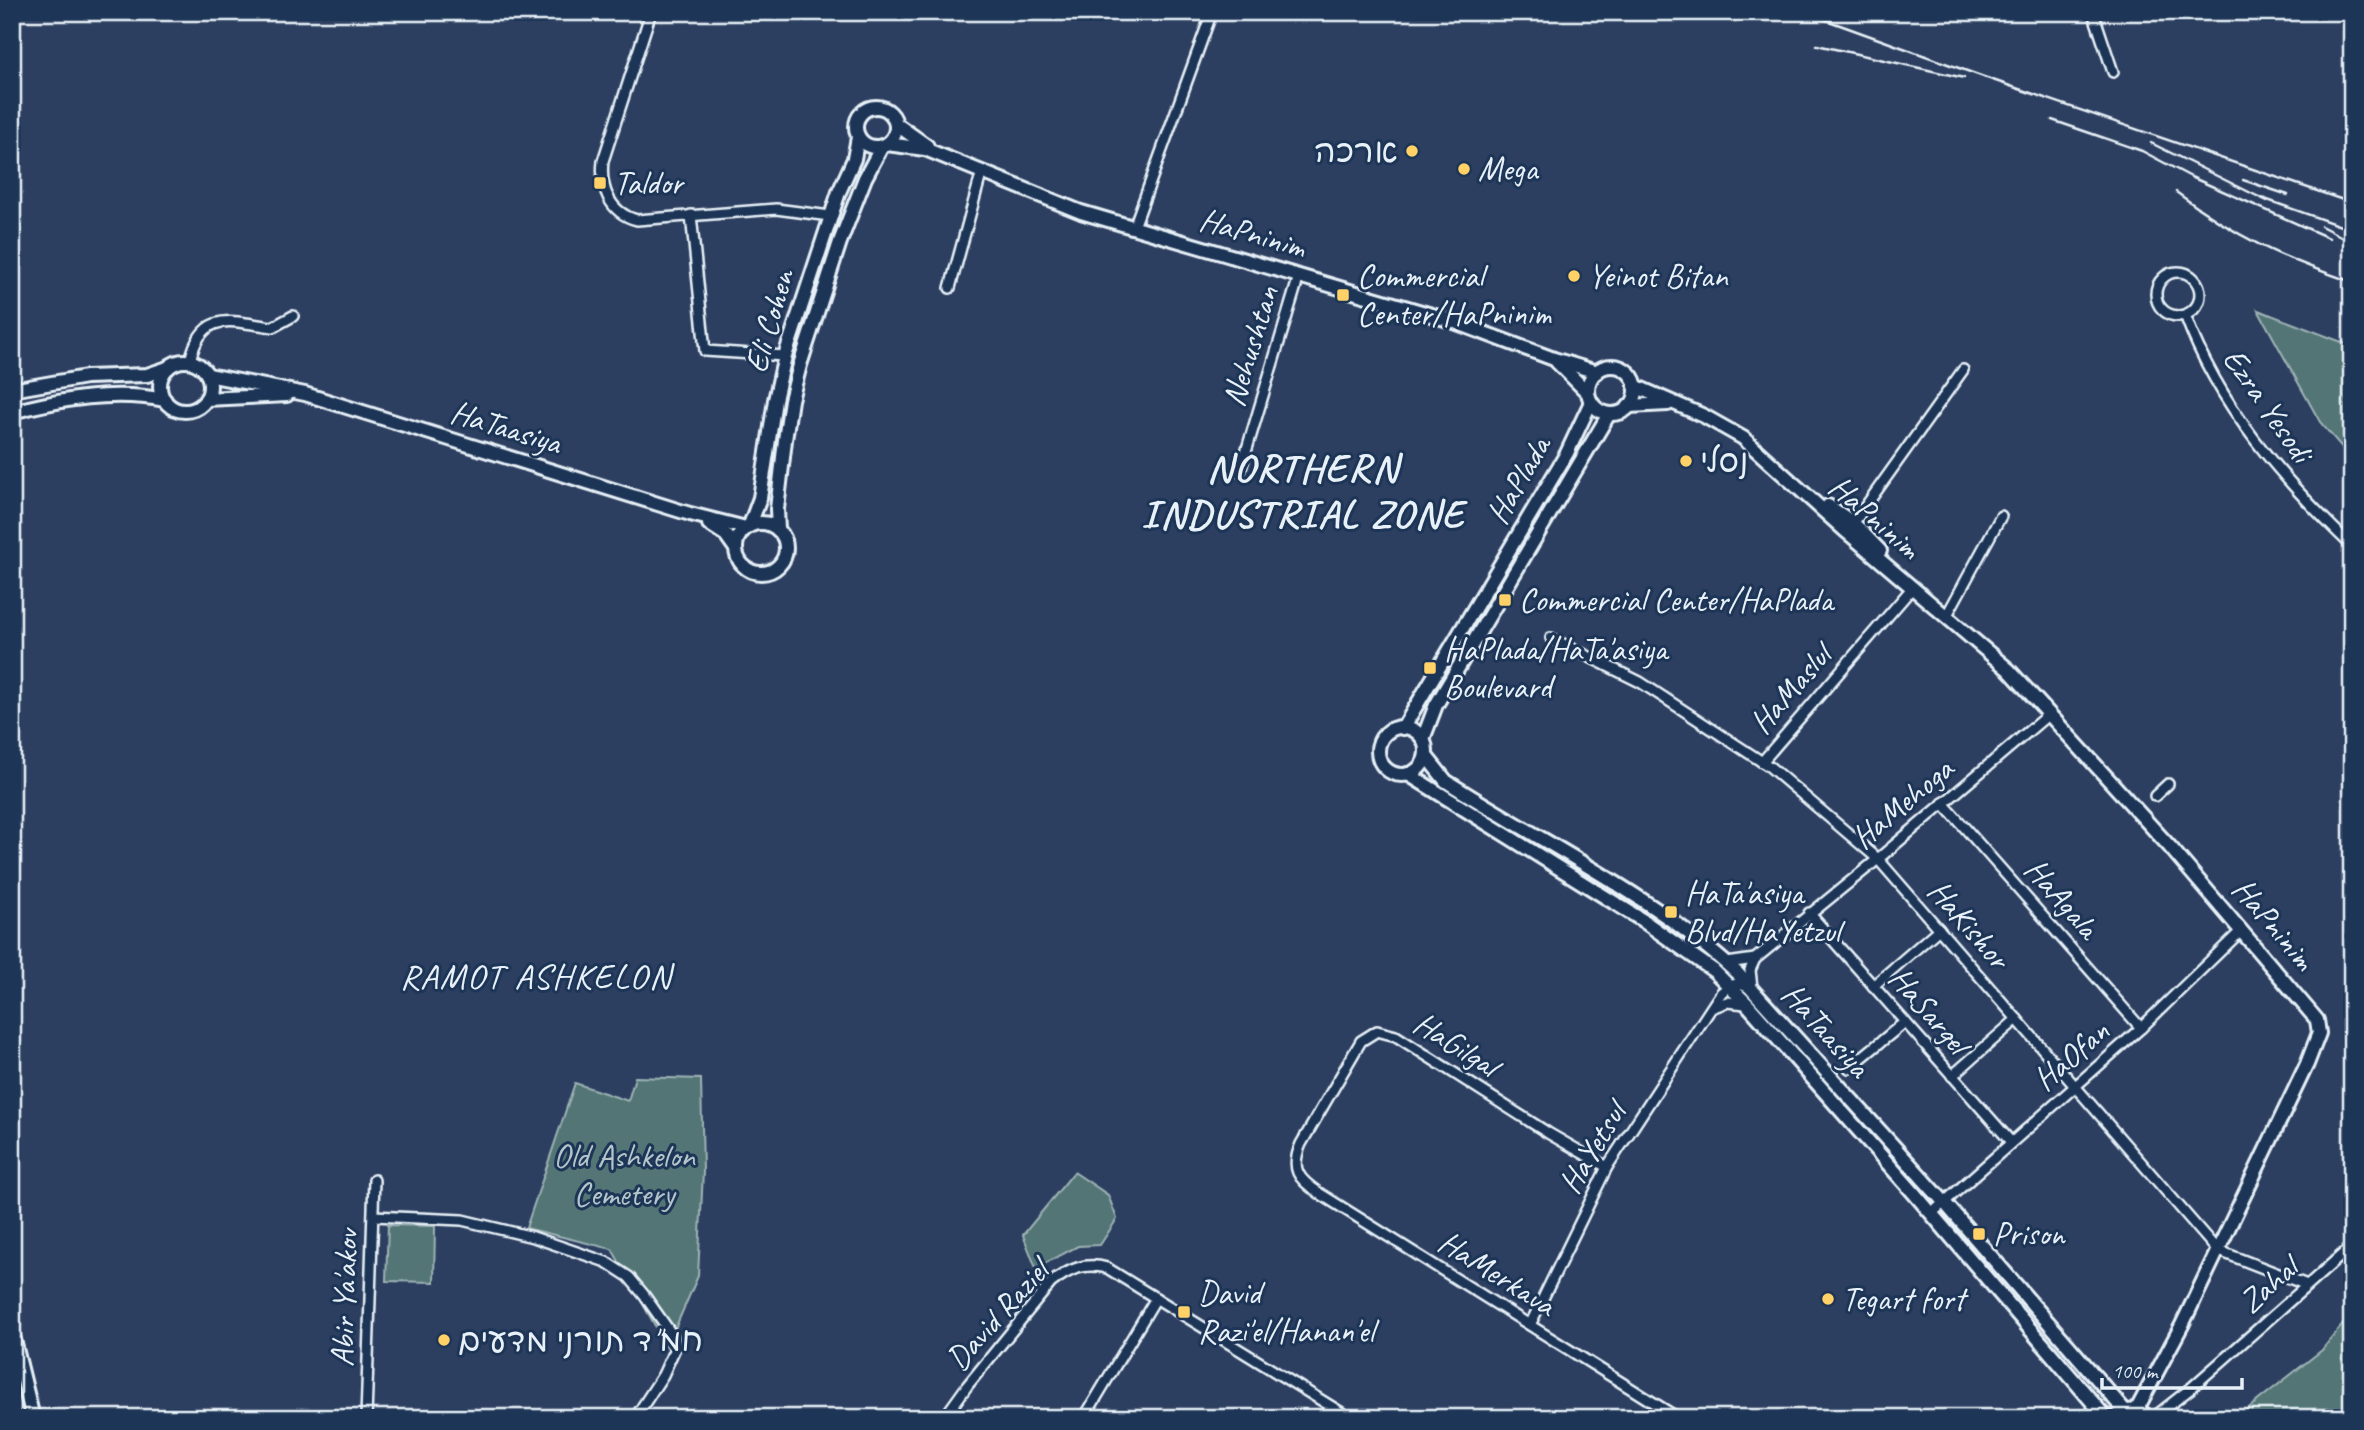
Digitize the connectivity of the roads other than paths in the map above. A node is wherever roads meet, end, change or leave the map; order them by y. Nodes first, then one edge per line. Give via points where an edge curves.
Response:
1 (651, 12) edge
2 (1212, 12) edge
3 (2093, 12) edge
4 (2113, 72) dead end
5 (896, 124) junction
6 (858, 137) junction
7 (884, 145) junction
8 (939, 154) junction
9 (982, 171) junction
10 (691, 215) junction
11 (831, 216) junction
12 (1134, 227) junction
13 (1299, 276) junction
14 (950, 288) dead end
15 (2185, 315) junction
16 (293, 316) dead end
17 (785, 356) junction
18 (1554, 359) junction
19 (190, 361) junction
20 (168, 368) junction
21 (1963, 370) dead end
22 (1597, 372) junction
23 (208, 375) junction
24 (1635, 386) junction
25 (12, 390) edge
26 (305, 394) junction
27 (1589, 397) junction
28 (206, 399) junction
29 (165, 400) junction
30 (1675, 404) junction
31 (1629, 406) junction
32 (12, 412) edge
33 (1609, 414) junction
34 (1240, 472) dead end
35 (690, 514) junction
36 (2001, 516) dead end
37 (748, 527) junction
38 (1850, 527) junction
39 (778, 530) junction
40 (2352, 546) edge
41 (736, 549) junction
42 (1913, 587) junction
43 (1947, 615) junction
44 (1550, 638) dead end
45 (2050, 713) junction
46 (1403, 727) junction
47 (1423, 739) junction
48 (1426, 756) junction
49 (1762, 762) junction
50 (1408, 774) junction
51 (2168, 784) dead end
52 (2155, 796) dead end
53 (1943, 803) junction
54 (1878, 859) junction
55 (1809, 913) junction
56 (1939, 929) junction
57 (2242, 930) junction
58 (1755, 959) junction
59 (1727, 963) junction
60 (1729, 985) junction
61 (1873, 986) junction
62 (1753, 989) junction
63 (1747, 1004) junction
64 (1714, 1007) junction
65 (2017, 1019) junction
66 (1905, 1022) junction
67 (2141, 1028) junction
68 (1849, 1068) dead end
69 (1952, 1076) junction
70 (2075, 1086) junction
71 (2011, 1142) junction
72 (1295, 1166) joint
73 (1607, 1167) junction
74 (374, 1180) dead end
75 (1944, 1202) junction
76 (1931, 1214) junction
77 (373, 1216) junction
78 (2352, 1246) edge
79 (2217, 1250) junction
80 (2307, 1285) junction
81 (1156, 1298) junction
82 (1530, 1325) junction
83 (12, 1332) edge
84 (2125, 1413) edge
85 (1349, 1417) edge
86 (33, 1418) edge
87 (366, 1418) edge
88 (635, 1418) edge
89 (944, 1418) edge
90 (1084, 1418) edge
91 (1678, 1418) edge
92 (2106, 1418) edge
93 (2151, 1418) edge

1 - 10 street via 601,172 611,204 628,218
2 - 12 street
3 - 4 street
5 - 6 street via 888,111 872,107 859,116 855,126
5 - 7 street via 895,133
5 - 8 street, HaPninim
6 - 7 street via 869,146
6 - 11 street, Eli Cohen
7 - 8 street, HaPninim via 906,145
7 - 39 street, Eli Cohen via 848,222 800,365 785,440
8 - 9 street, HaPninim
9 - 12 street, HaPninim via 1081,212
9 - 14 street
10 - 11 street via 776,209
10 - 17 street via 705,351
11 - 17 street, Eli Cohen
12 - 13 street, HaPninim
13 - 18 street, HaPninim via 1452,321
13 - 34 street, Nehushtan
15 - 15 street via 2196,307 2198,286 2190,276 2170,274 2158,284 2156,298 2163,311
15 - 40 street, Ezra Yesodi via 2218,389 2253,438 2314,510
16 - 19 street via 273,327 226,320 211,325 193,348
17 - 37 street, Eli Cohen via 760,498
18 - 22 street, HaPninim
18 - 27 street, HaPninim
19 - 20 street
19 - 23 street
20 - 25 street via 147,375 86,377
20 - 29 street via 160,387
21 - 38 street
22 - 24 street via 1609,366 1622,369
22 - 27 street via 1588,385
23 - 26 street, HaTaasiya
23 - 28 street
24 - 30 street, HaPninim
24 - 31 street
26 - 28 street, HaTaasiya
26 - 35 street, HaTaasiya
27 - 33 street
27 - 46 street, HaPlada via 1567,453
28 - 29 street via 186,411
29 - 32 street via 114,395
30 - 31 street, HaPninim
30 - 38 street, HaPninim via 1744,438
31 - 33 street
33 - 47 street, HaPlada via 1436,705
35 - 37 street, HaTaasiya
35 - 41 street, HaTaasiya via 719,530
36 - 43 street
37 - 39 street via 765,523
37 - 41 street via 738,537
38 - 42 street, HaPninim
39 - 41 street via 785,553 770,571 745,567
42 - 43 street, HaPninim
42 - 49 street, HaMaslul
43 - 45 street, HaPninim
44 - 49 street, HaKishor via 1640,682
45 - 53 street, HaMehoga
45 - 57 street, HaPninim
46 - 47 street
46 - 50 street via 1385,736 1379,755 1389,771
47 - 48 street
48 - 50 street via 1419,768
48 - 59 street, HaTaasiya via 1446,781 1652,906
49 - 54 street, HaKishor
50 - 60 street, HaTaasiya via 1642,920
51 - 52 street
53 - 54 street, HaMehoga
53 - 67 street, HaAgala
54 - 55 street, HaMehoga
54 - 56 street, HaKishor
55 - 58 street, HaMehoga
55 - 61 street, HaSargel
56 - 61 street
56 - 65 street, HaKishor
57 - 67 street, HaOfan
57 - 79 street, HaPninim via 2317,1020 2319,1033
58 - 59 street
58 - 62 street via 1749,976
59 - 62 street, HaTaasiya
60 - 62 street
60 - 63 street, HaTaasiya
60 - 64 street, HaYetsul
61 - 66 street, HaSargel
62 - 75 street, HaTaasiya
63 - 64 street via 1727,1002
63 - 76 street, HaTaasiya
64 - 73 street, HaYetsul
65 - 69 street
65 - 70 street, HaKishor
66 - 68 street
66 - 69 street, HaSargel
67 - 70 street, HaOfan
69 - 71 street, HaSargel
70 - 71 street, HaOfan
70 - 79 street, HaKishor
71 - 75 street, HaOfan
72 - 73 street, HaGilgal via 1301,1144 1361,1041 1377,1031 1396,1036
72 - 82 street, HaMerkava via 1319,1193
73 - 82 street, HaYetsul
74 - 77 street, Abir Ya'akov
75 - 76 street, HaOfan
75 - 84 street, HaTaasiya
76 - 92 street, HaTaasiya
77 - 87 street, Abir Ya'akov
77 - 88 street via 481,1224 588,1255 629,1277 676,1346
78 - 80 street, Zahal
79 - 80 street, HaKishor
79 - 84 street, HaPninim via 2182,1325
80 - 93 street, Zahal
81 - 85 street, David Raziel
81 - 89 street, David Raziel via 1093,1264 1063,1274
81 - 90 street
82 - 91 street, HaMerkava
83 - 86 street
84 - 93 street, HaTaasiya

